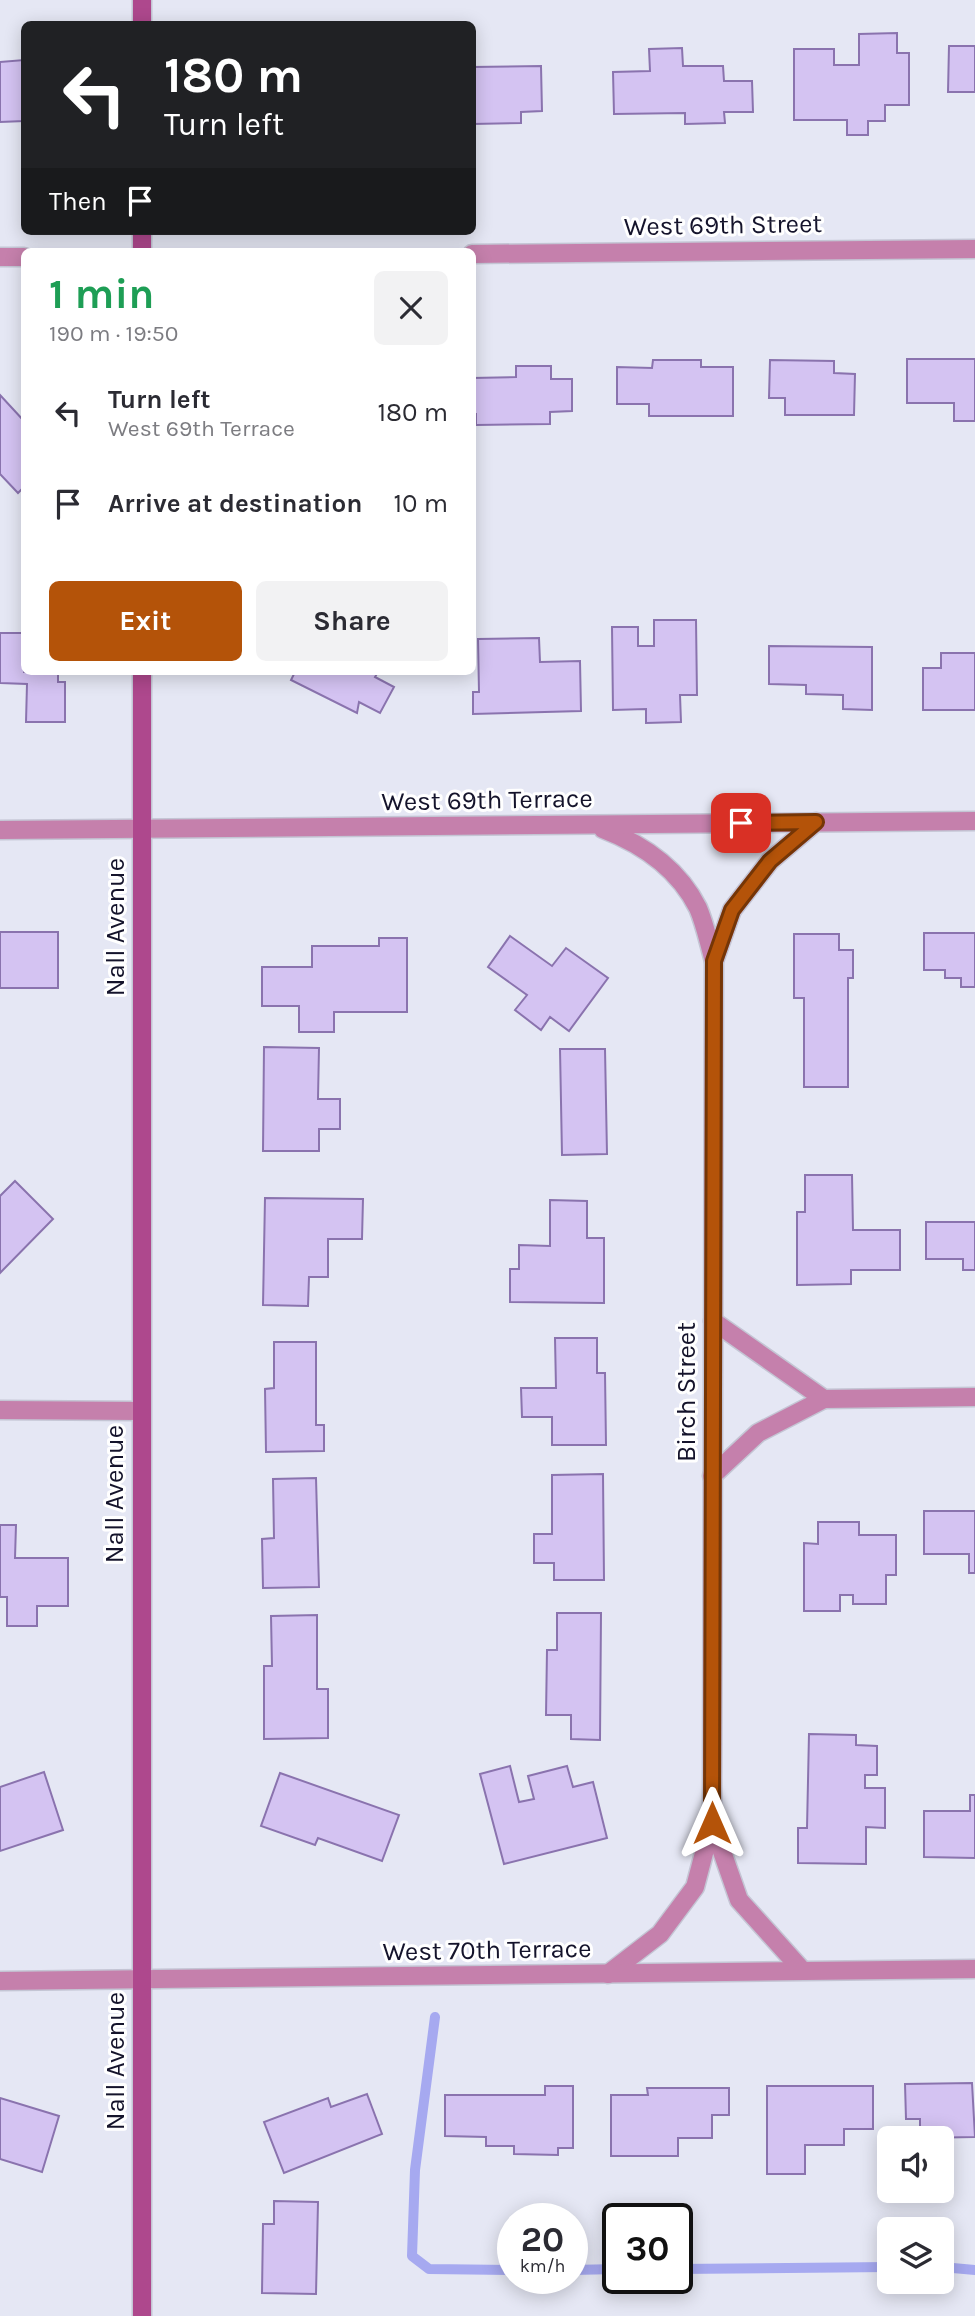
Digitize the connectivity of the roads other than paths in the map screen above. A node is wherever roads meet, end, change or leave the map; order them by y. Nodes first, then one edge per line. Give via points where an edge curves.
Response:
1 (142, 0) edge
2 (142, 21) edge
3 (975, 249) edge
4 (476, 254) edge
5 (0, 257) edge
6 (21, 257) edge
7 (142, 675) edge
8 (975, 821) edge
9 (816, 822) junction
10 (591, 825) junction
11 (0, 830) edge
12 (142, 830) junction
13 (714, 961) junction
14 (713, 1321) junction
15 (975, 1397) edge
16 (824, 1398) junction
17 (0, 1410) edge
18 (141, 1411) junction
19 (712, 1476) junction
20 (712, 1823) junction
21 (975, 1969) edge
22 (802, 1970) junction
23 (608, 1974) junction
24 (0, 1981) edge
25 (141, 1981) junction
26 (142, 2316) edge

1 - 2 main road
3 - 4 street, West 69th Street
5 - 6 street
7 - 12 main road, Nall Avenue
8 - 9 street, West 69th Terrace
9 - 10 street, West 69th Terrace
9 - 13 street, Birch Street via 770,861 732,910
10 - 12 street, West 69th Terrace
10 - 13 street via 636,842 670,869 697,908
11 - 12 street, West 69th Terrace
12 - 18 main road, Nall Avenue
13 - 14 street, Birch Street
14 - 16 street
14 - 19 street, Birch Street
15 - 16 street
16 - 19 street via 758,1433
17 - 18 street
18 - 25 main road, Nall Avenue
19 - 20 street, Birch Street
20 - 22 street, Birch Street via 739,1900
20 - 23 street via 695,1887 660,1934
21 - 22 street, West 70th Terrace
22 - 23 street, West 70th Terrace
23 - 25 street, West 70th Terrace
24 - 25 street, West 70th Terrace
25 - 26 main road, Nall Avenue

